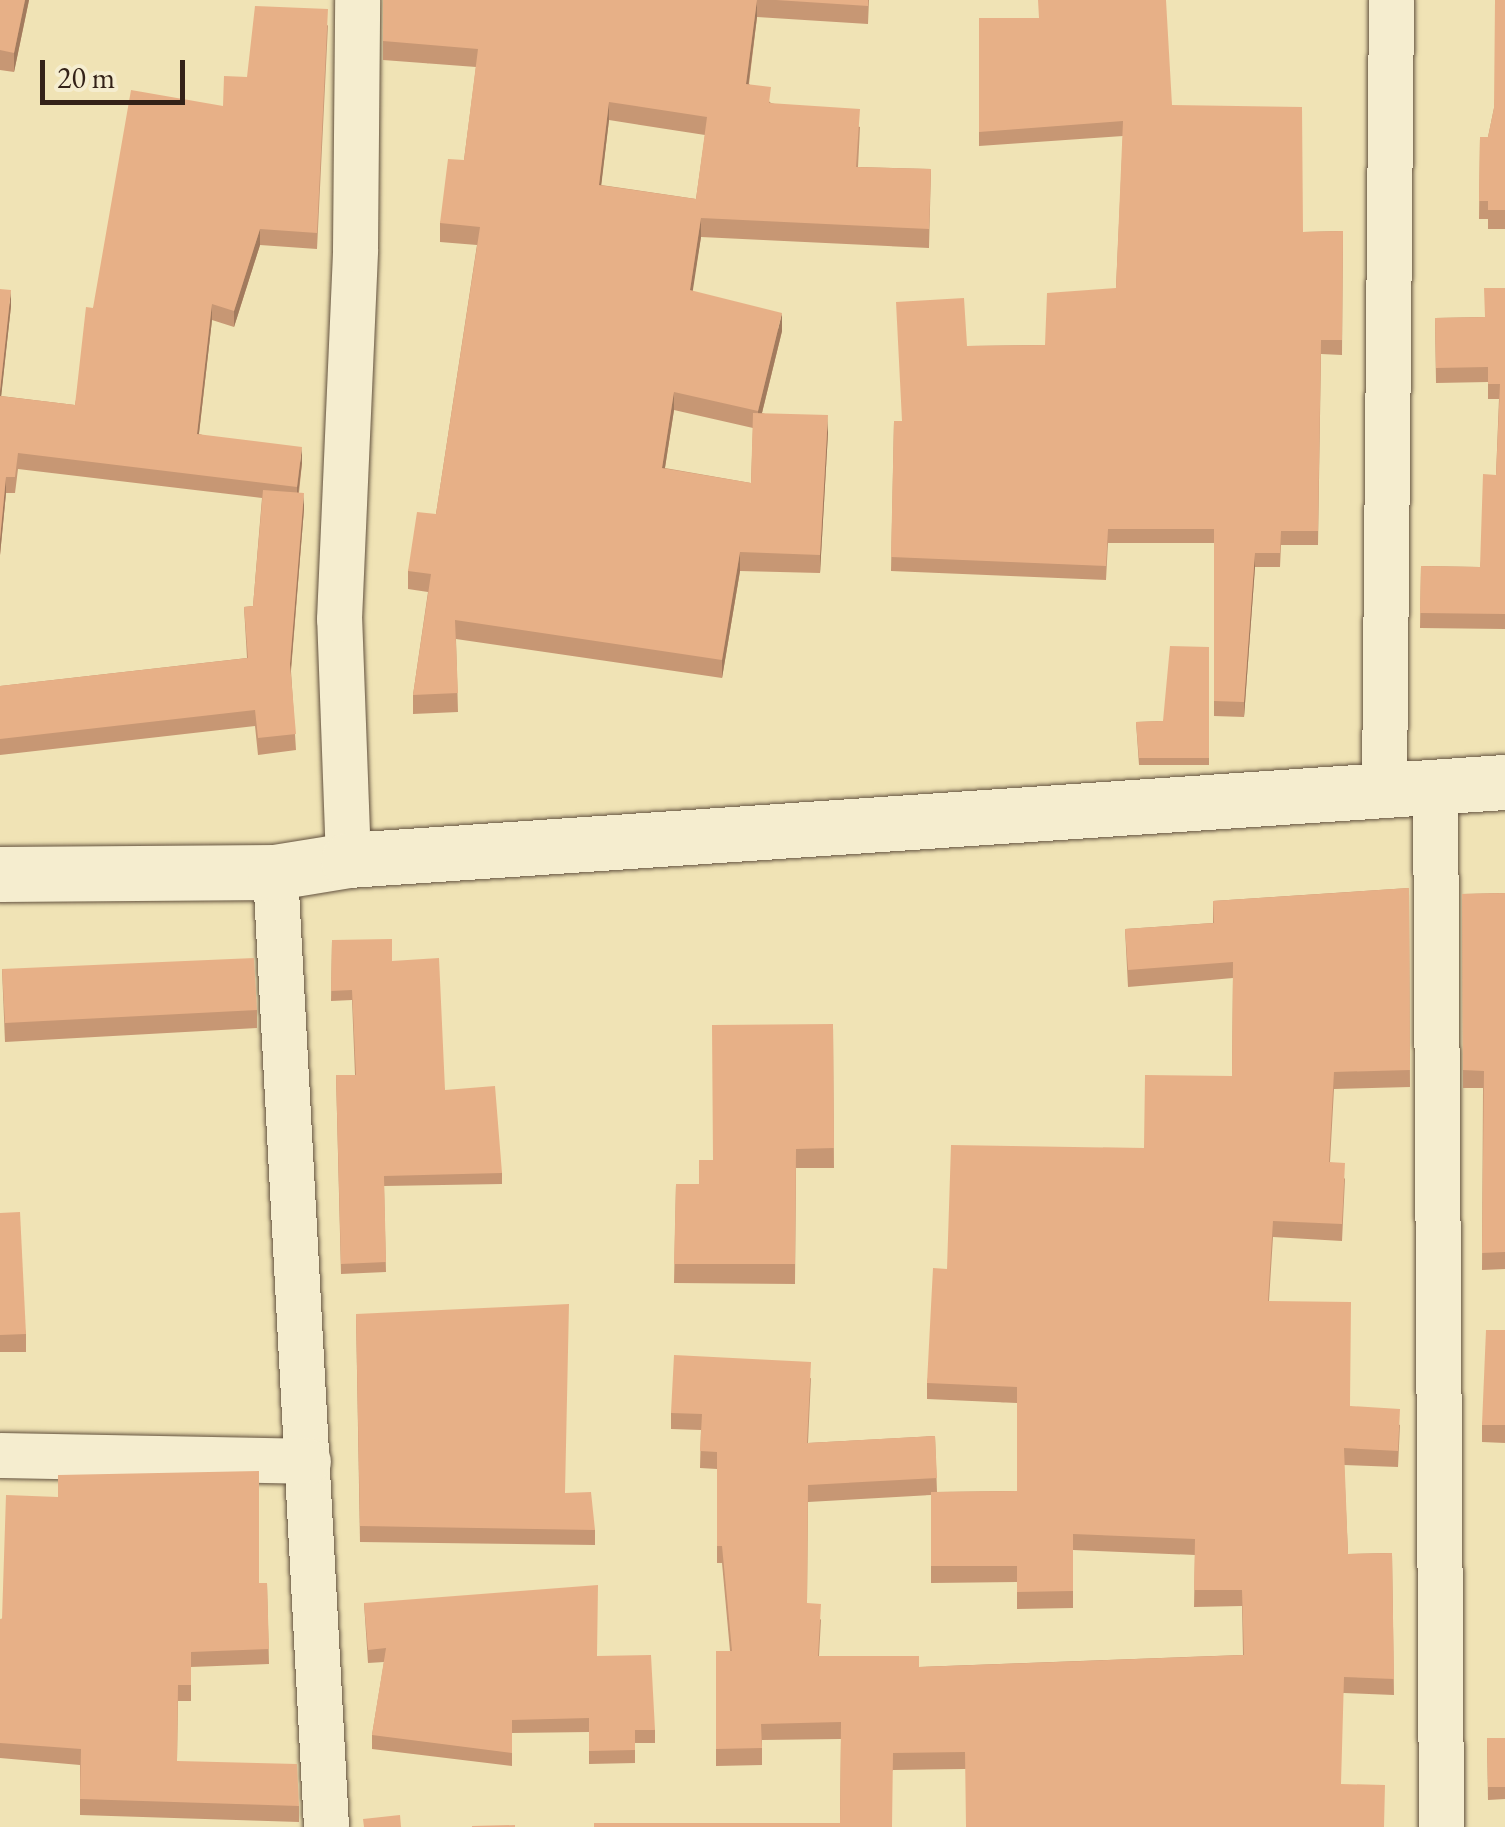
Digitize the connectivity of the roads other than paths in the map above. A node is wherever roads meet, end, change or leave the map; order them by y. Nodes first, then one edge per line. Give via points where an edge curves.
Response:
1 (357, 0) edge
2 (1390, 0) edge
3 (1505, 782) edge
4 (1410, 786) junction
5 (348, 860) junction
6 (275, 872) junction
7 (0, 874) edge
8 (0, 1455) edge
9 (308, 1461) junction
10 (326, 1827) edge
11 (1440, 1827) edge

1 - 5 street via 356,248 338,619
2 - 4 street
3 - 4 street
4 - 5 street
4 - 11 street
5 - 6 street
6 - 7 street
6 - 9 street
8 - 9 street
9 - 10 street

